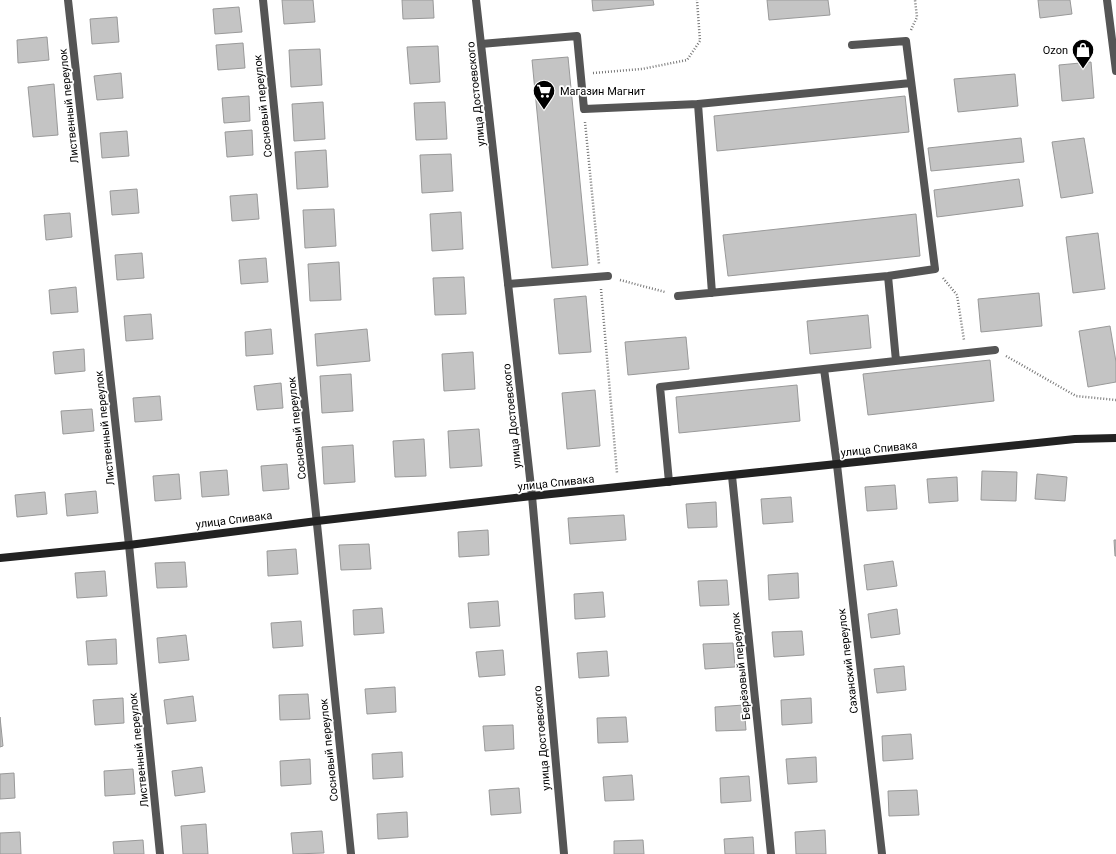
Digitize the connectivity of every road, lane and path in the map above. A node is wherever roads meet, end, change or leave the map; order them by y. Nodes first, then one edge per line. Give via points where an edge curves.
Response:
1 (68, 0) edge
2 (263, 0) edge
3 (476, 0) edge
4 (697, 0) edge
5 (915, 0) edge
6 (1107, 0) edge
7 (906, 41) junction
8 (481, 44) junction
9 (852, 45) dead end
10 (1116, 71) edge
11 (580, 74) junction
12 (911, 83) junction
13 (698, 104) junction
14 (584, 109) junction
15 (935, 269) junction
16 (604, 276) junction
17 (888, 276) junction
18 (508, 284) junction
19 (712, 293) junction
20 (678, 296) joint
21 (996, 350) joint
22 (966, 353) junction
23 (896, 361) junction
24 (824, 369) junction
25 (1116, 400) edge
26 (1116, 438) edge
27 (837, 465) junction
28 (732, 476) junction
29 (669, 482) junction
30 (618, 488) junction
31 (532, 496) junction
32 (317, 521) junction
33 (128, 545) junction
34 (0, 558) edge
35 (160, 854) edge
36 (351, 854) edge
37 (564, 854) edge
38 (772, 854) edge
39 (882, 854) edge

1 - 33 street, Лиственный переулок
2 - 32 street, Сосновый переулок
3 - 8 street, улица Достоевского
4 - 11 path via 700,41 687,60 642,69
5 - 7 path via 917,17
6 - 10 street
7 - 9 street
7 - 12 street
8 - 11 street via 577,36
8 - 18 street, улица Достоевского
11 - 14 street
12 - 13 street
12 - 15 street
13 - 14 street
13 - 19 street
14 - 16 path
15 - 17 street
15 - 22 path via 957,295
16 - 18 street
16 - 20 path
16 - 30 path
17 - 19 street
17 - 23 street
18 - 31 street, улица Достоевского
19 - 20 street
21 - 22 street
21 - 25 path via 1076,396
22 - 23 street
23 - 24 street
24 - 27 street, Саханский переулок
24 - 29 street via 660,387
26 - 27 street, улица Спивака via 1075,439
27 - 28 street, улица Спивака
27 - 39 street, Саханский переулок
28 - 29 street, улица Спивака
28 - 38 street, Берёзовый переулок
29 - 30 street, улица Спивака
30 - 31 street, улица Спивака
31 - 32 street, улица Спивака
31 - 37 street, улица Достоевского
32 - 33 street, улица Спивака
32 - 36 street, Сосновый переулок
33 - 34 street, улица Спивака
33 - 35 street, Лиственный переулок

